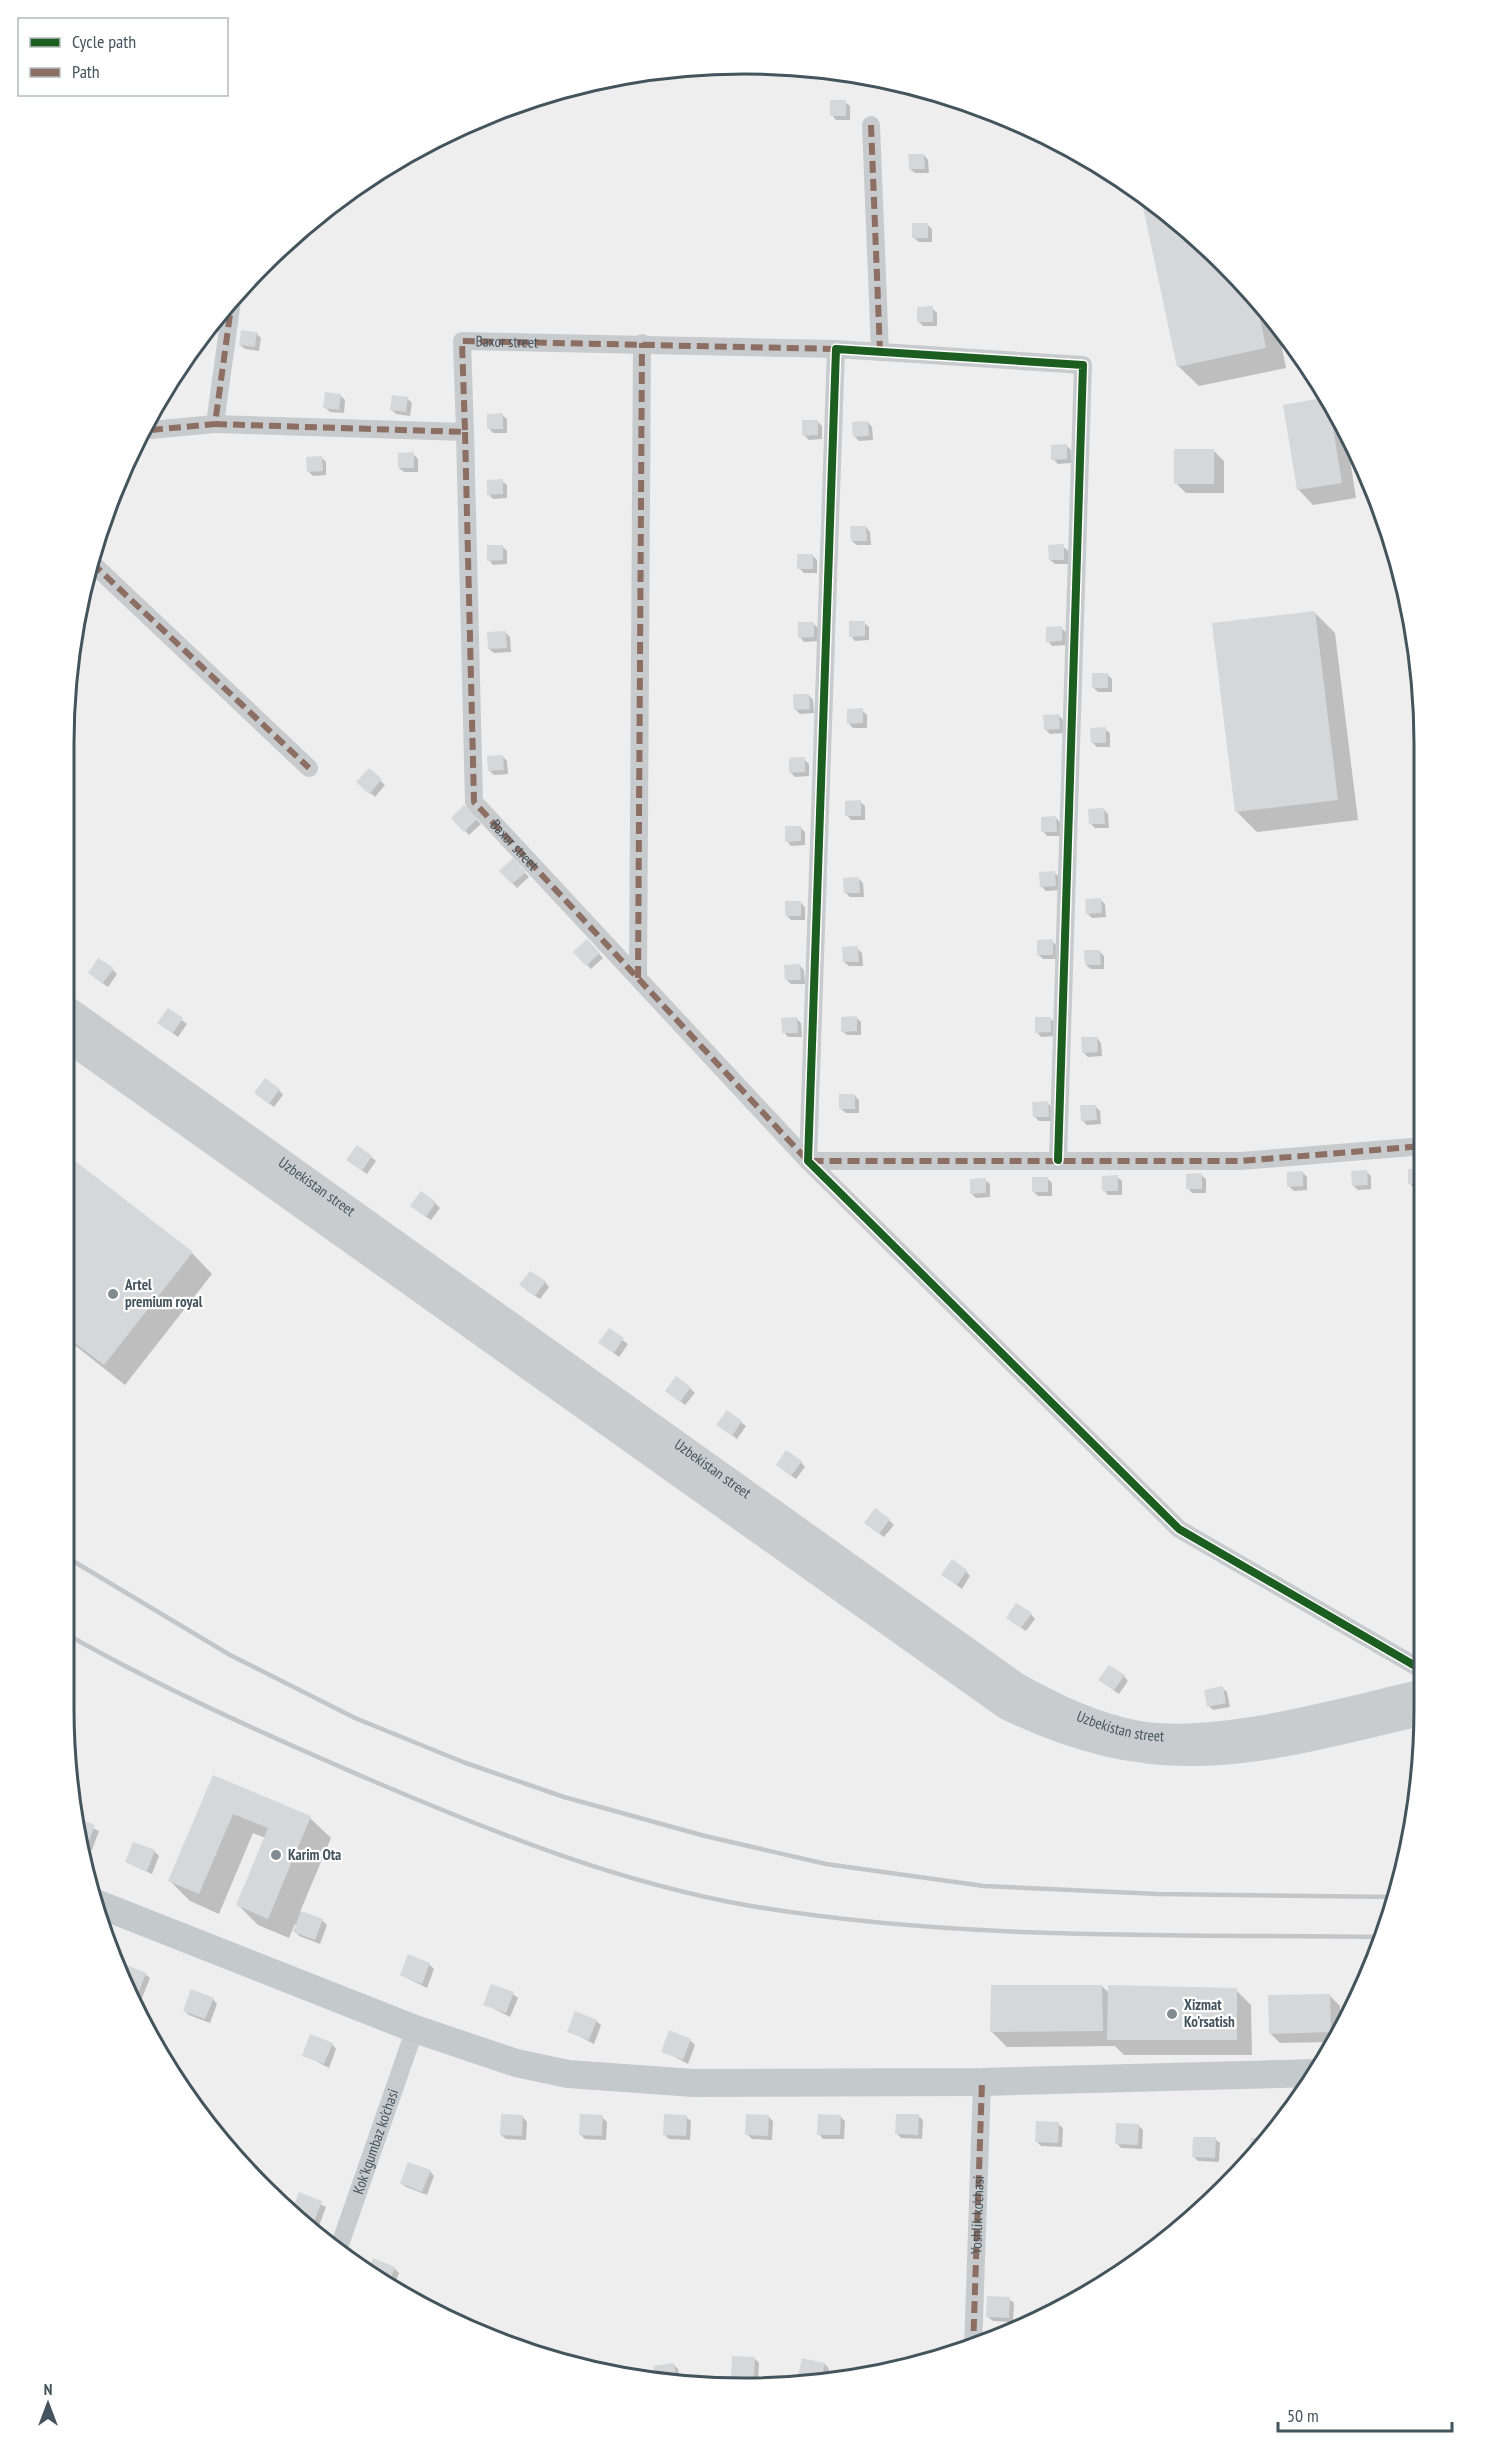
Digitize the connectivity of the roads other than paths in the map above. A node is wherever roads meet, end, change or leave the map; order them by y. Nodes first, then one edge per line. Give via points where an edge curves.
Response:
1 (871, 125) dead end
2 (230, 314) edge
3 (642, 344) junction
4 (836, 349) junction
5 (880, 352) junction
6 (215, 424) junction
7 (151, 432) edge
8 (465, 432) junction
9 (97, 568) edge
10 (309, 768) dead end
11 (638, 978) junction
12 (73, 1013) edge
13 (73, 1043) edge
14 (1414, 1147) edge
15 (1058, 1160) junction
16 (807, 1161) junction
17 (1414, 1665) edge
18 (1414, 1694) edge
19 (1414, 1714) edge
20 (103, 1906) edge
21 (415, 2029) junction
22 (1307, 2073) edge
23 (982, 2082) junction
24 (340, 2243) edge
25 (973, 2338) edge

1 - 5 street
2 - 6 street
3 - 4 street
3 - 8 street, Baxor street via 462,341
3 - 11 street
4 - 5 street
4 - 16 street
5 - 15 street via 1083,365
6 - 7 street
6 - 8 street
8 - 11 street, Baxor street via 474,802
9 - 10 street
11 - 16 street, Baxor street
12 - 18 main road, Uzbekistan street via 1016,1685 1044,1701 1106,1725 1140,1734 1172,1735 1270,1726
13 - 19 main road, Uzbekistan street via 1005,1706 1035,1721 1102,1744 1138,1751 1209,1754 1279,1746
14 - 15 street via 1241,1161
15 - 16 street
16 - 17 street, Baxor street via 1179,1529
20 - 21 main road
21 - 23 main road via 516,2063 622,2080 694,2084
21 - 24 street, Kok'kgumbaz ko'chasi
22 - 23 main road
23 - 25 street, Yoshlik ko'chasi

